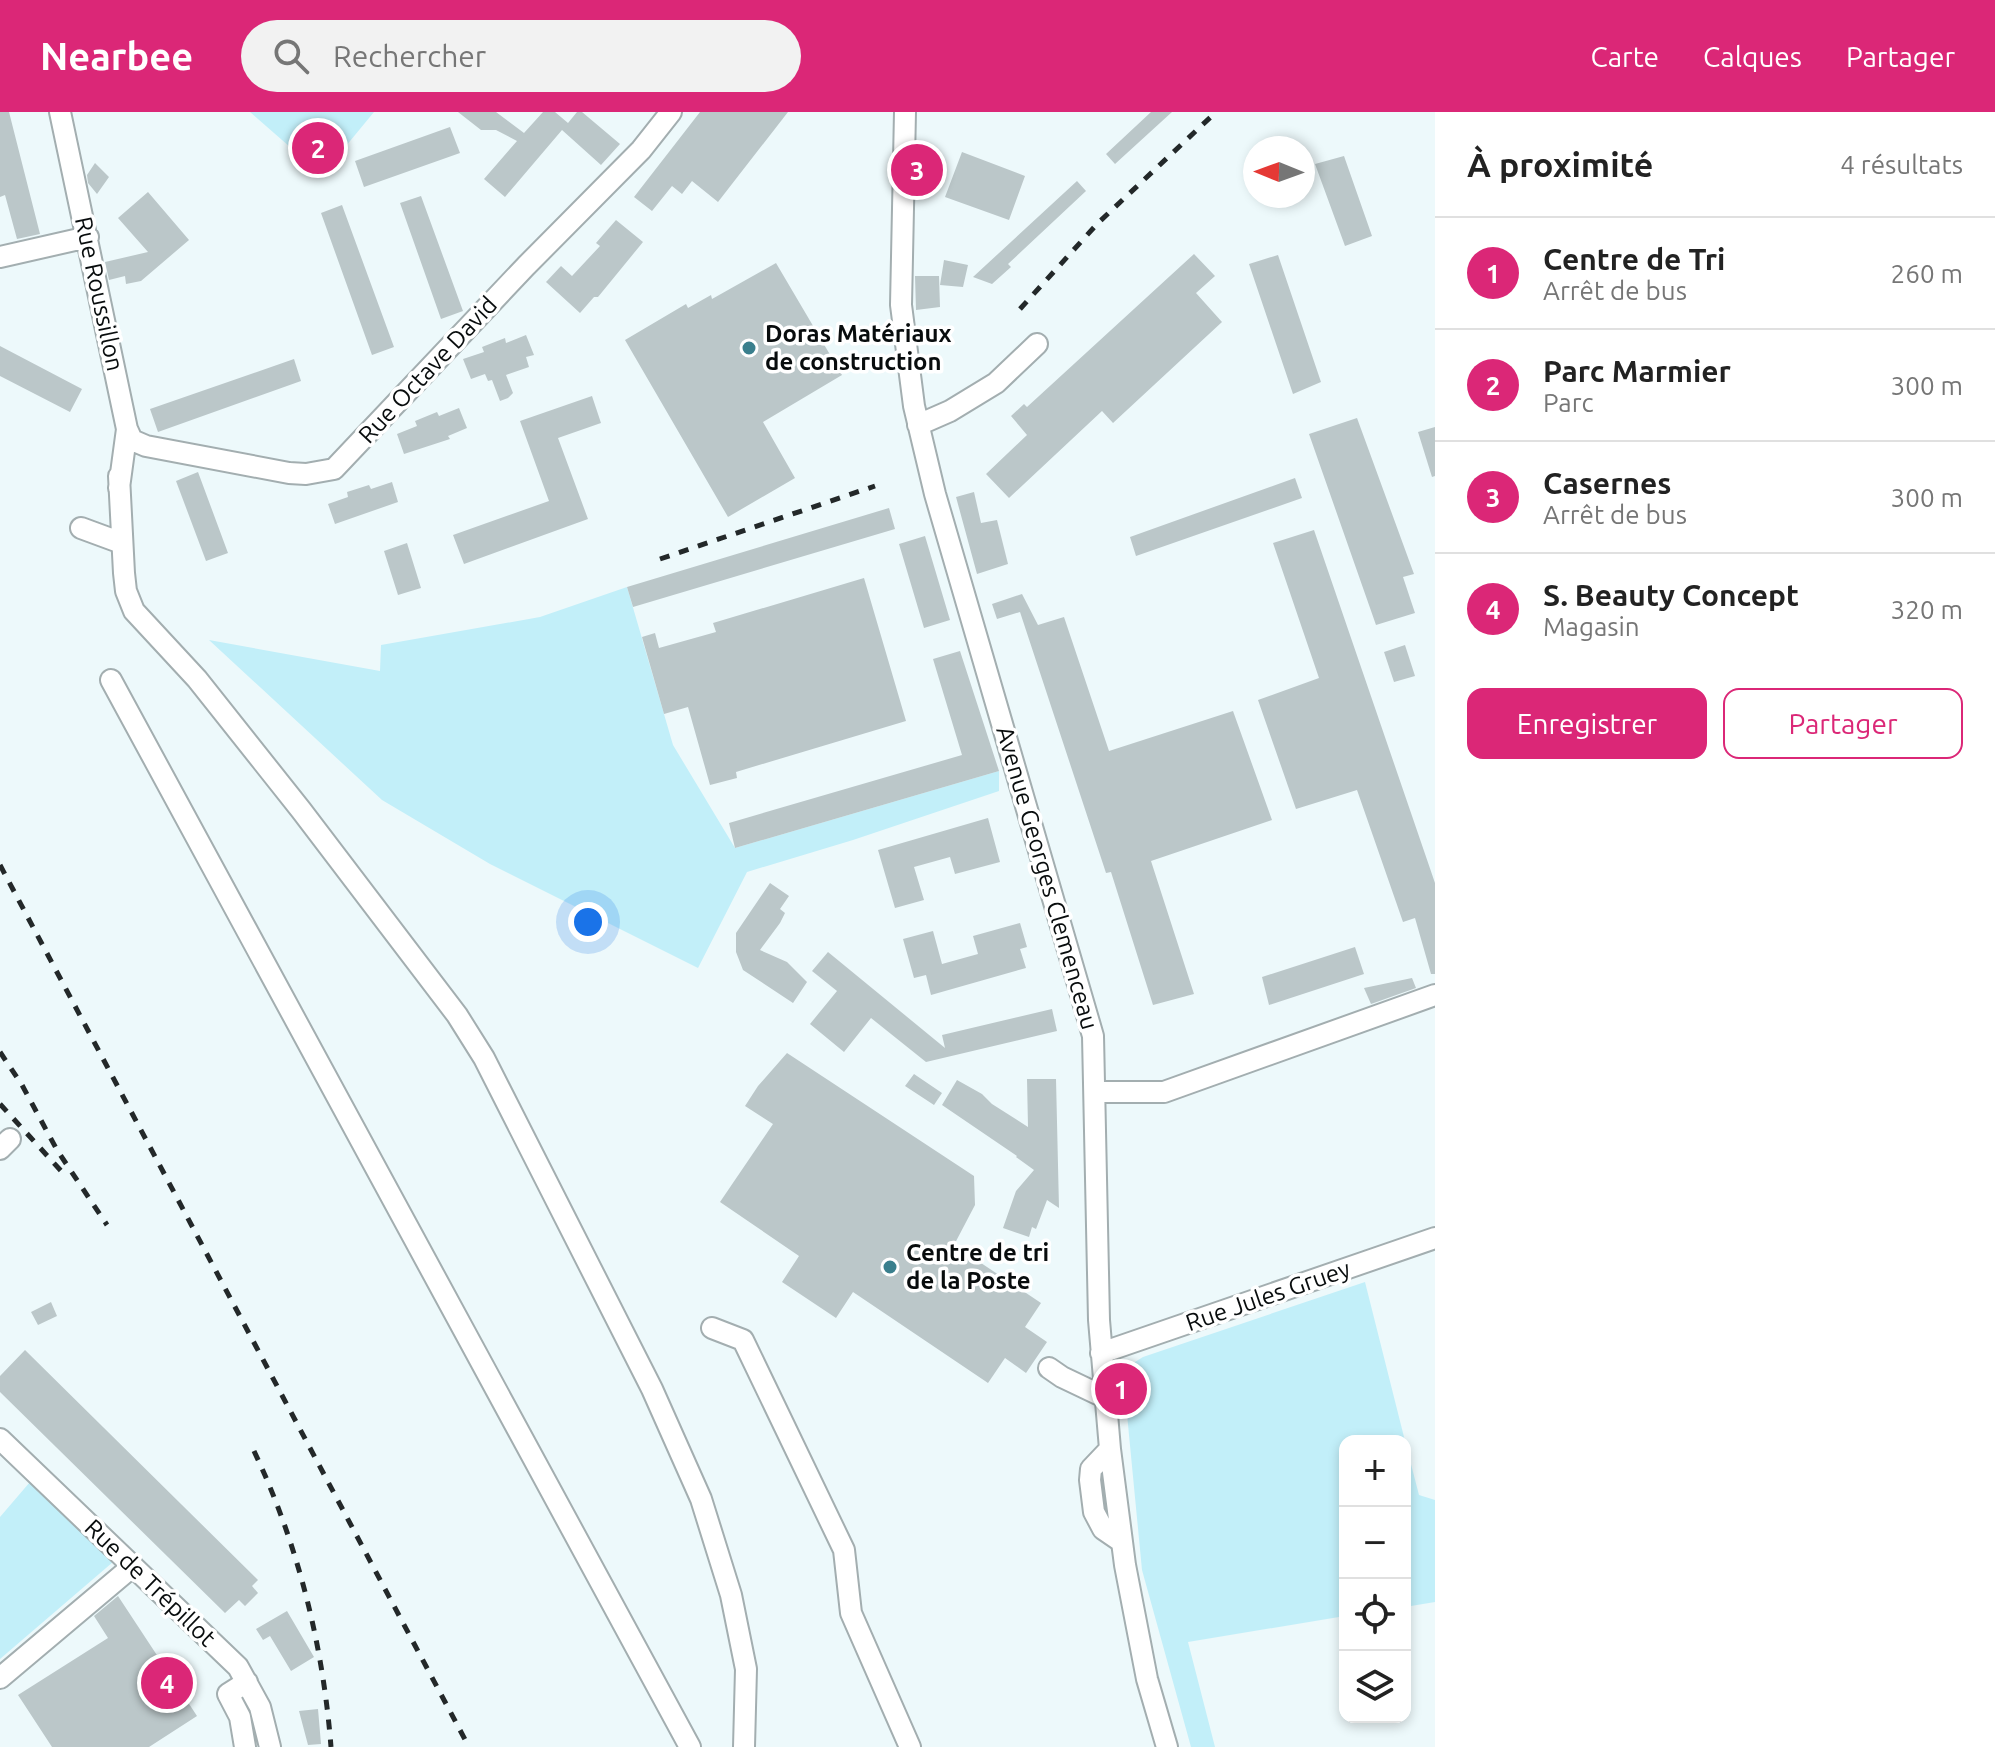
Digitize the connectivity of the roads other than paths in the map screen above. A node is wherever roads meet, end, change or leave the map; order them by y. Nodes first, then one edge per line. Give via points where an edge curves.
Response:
1 (60, 112) edge
2 (671, 112) edge
3 (905, 112) edge
4 (88, 237) junction
5 (0, 257) edge
6 (1037, 344) dead end
7 (918, 425) junction
8 (127, 429) junction
9 (119, 476) junction
10 (81, 528) dead end
11 (119, 542) junction
12 (124, 573) junction
13 (111, 680) dead end
14 (1435, 995) edge
15 (1095, 1092) junction
16 (1435, 1238) edge
17 (712, 1328) dead end
18 (1101, 1353) junction
19 (1049, 1368) dead end
20 (1106, 1398) junction
21 (0, 1439) edge
22 (133, 1566) junction
23 (0, 1678) edge
24 (247, 1682) junction
25 (245, 1747) edge
26 (270, 1747) edge
27 (690, 1747) edge
28 (744, 1747) edge
29 (910, 1747) edge
30 (1167, 1747) edge

1 - 4 street, Rue Roussillon
2 - 8 street, Rue Octave David via 334,469 289,473 146,446 132,440
3 - 7 street, Avenue Georges Clemenceau via 901,305
4 - 5 street
4 - 8 street, Rue Roussillon
6 - 7 street via 996,383
7 - 15 street, Avenue Georges Clemenceau via 1090,1022
8 - 9 street, Rue Roussillon
9 - 11 street
9 - 12 street
10 - 11 street
11 - 12 street
12 - 28 street via 134,611 197,679 301,810 484,1058 652,1389 701,1499 731,1595 746,1669
13 - 27 street
14 - 15 street via 1164,1092
15 - 18 street, Avenue Georges Clemenceau
16 - 18 street, Rue Jules Gruey
17 - 29 street via 743,1340 844,1550 851,1613
18 - 20 street, Avenue Georges Clemenceau
19 - 20 street
20 - 30 street, Avenue Georges Clemenceau via 1122,1542 1147,1679
21 - 22 street, Rue de Trépillot
22 - 23 street
22 - 24 street, Rue de Trépillot via 238,1667
24 - 25 street via 228,1694 240,1717
24 - 26 street, Rue de Trépillot

